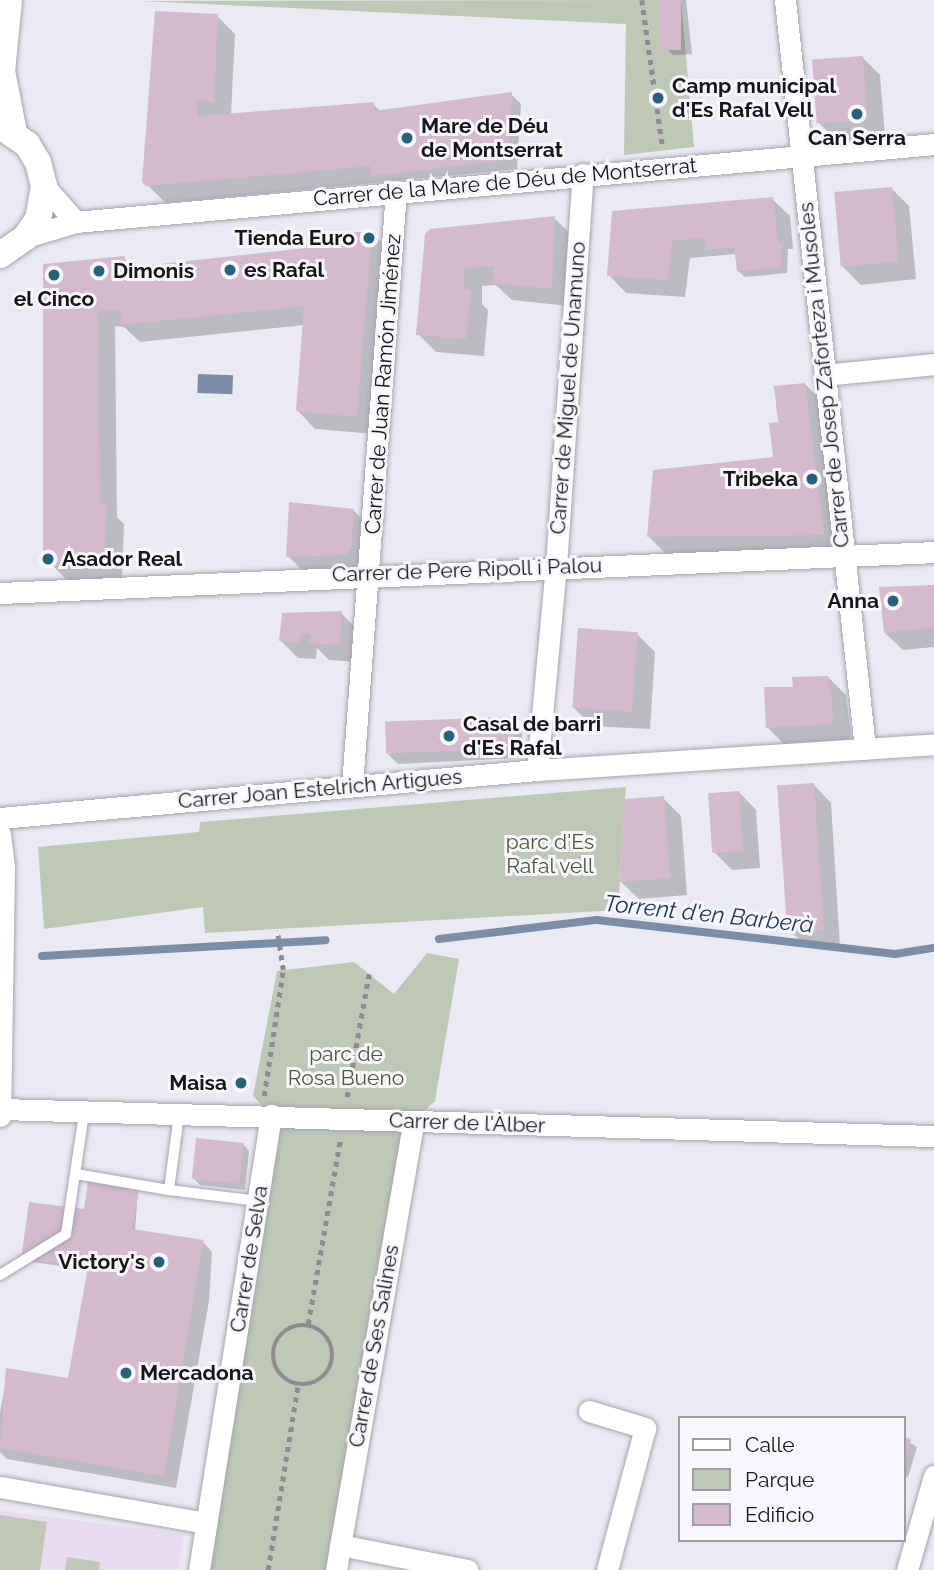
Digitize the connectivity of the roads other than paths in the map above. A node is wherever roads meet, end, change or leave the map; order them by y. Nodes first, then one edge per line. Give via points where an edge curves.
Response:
1 (9, 0) edge
2 (785, 0) edge
3 (1, 72) edge
4 (7, 130) edge
5 (934, 144) edge
6 (800, 156) junction
7 (583, 174) junction
8 (44, 186) junction
9 (396, 191) junction
10 (76, 222) junction
11 (26, 237) junction
12 (0, 257) edge
13 (934, 365) edge
14 (824, 375) junction
15 (934, 552) edge
16 (843, 556) junction
17 (556, 566) junction
18 (371, 574) junction
19 (0, 593) edge
20 (934, 744) edge
21 (865, 749) junction
22 (537, 770) junction
23 (352, 786) junction
24 (0, 818) edge
25 (0, 834) edge
26 (1, 1112) edge
27 (84, 1113) junction
28 (179, 1114) junction
29 (266, 1114) junction
30 (413, 1122) junction
31 (934, 1136) edge
32 (76, 1174) junction
33 (169, 1190) junction
34 (258, 1201) junction
35 (0, 1275) edge
36 (589, 1412) dead end
37 (934, 1476) edge
38 (0, 1488) edge
39 (206, 1524) junction
40 (340, 1545) junction
41 (199, 1570) edge
42 (336, 1570) edge
43 (468, 1570) edge
44 (607, 1570) edge
45 (907, 1570) edge

1 - 3 street
2 - 6 street, Carrer de Josep Zaforteza i Musoles
3 - 4 street
4 - 8 street via 38,162
5 - 6 street, Carrer de la Mare de Déu de Montserrat
6 - 7 street, Carrer de la Mare de Déu de Montserrat
6 - 14 street, Carrer de Josep Zaforteza i Musoles
7 - 9 street, Carrer de la Mare de Déu de Montserrat
7 - 17 street, Carrer de Miguel de Unamuno
8 - 10 street
8 - 11 street via 38,219
9 - 10 street, Carrer de la Mare de Déu de Montserrat
9 - 18 street, Carrer de Juan Ramón Jiménez
10 - 11 street, Carrer de la Mare de Déu de Montserrat
11 - 12 street
13 - 14 street
14 - 16 street, Carrer de Josep Zaforteza i Musoles
15 - 16 street, Carrer de Pere Ripoll i Palou
16 - 17 street, Carrer de Pere Ripoll i Palou
16 - 21 street, Carrer de Josep Zaforteza i Musoles
17 - 18 street, Carrer de Pere Ripoll i Palou
17 - 22 street, Carrer de Miguel de Unamuno
18 - 19 street, Carrer de Pere Ripoll i Palou
18 - 23 street, Carrer de Juan Ramón Jiménez
20 - 21 street, Carrer Joan Estelrich Artigues
21 - 22 street, Carrer Joan Estelrich Artigues
22 - 23 street, Carrer Joan Estelrich Artigues
23 - 24 street, Carrer Joan Estelrich Artigues
25 - 26 street
26 - 27 street, Carrer de l'Àlber
27 - 28 street, Carrer de l'Àlber
27 - 32 lane
28 - 29 street, Carrer de l'Àlber
28 - 33 lane
29 - 30 street, Carrer de l'Àlber
29 - 34 street, Carrer de Selva
30 - 31 street, Carrer de l'Àlber
30 - 40 street, Carrer de Ses Salines
32 - 33 lane
32 - 35 lane via 66,1234
33 - 34 lane
34 - 39 street, Carrer de Selva
36 - 44 street via 645,1428
37 - 45 street
38 - 39 street
39 - 41 street, Carrer de Selva
40 - 42 street, Carrer de Ses Salines
40 - 43 street

